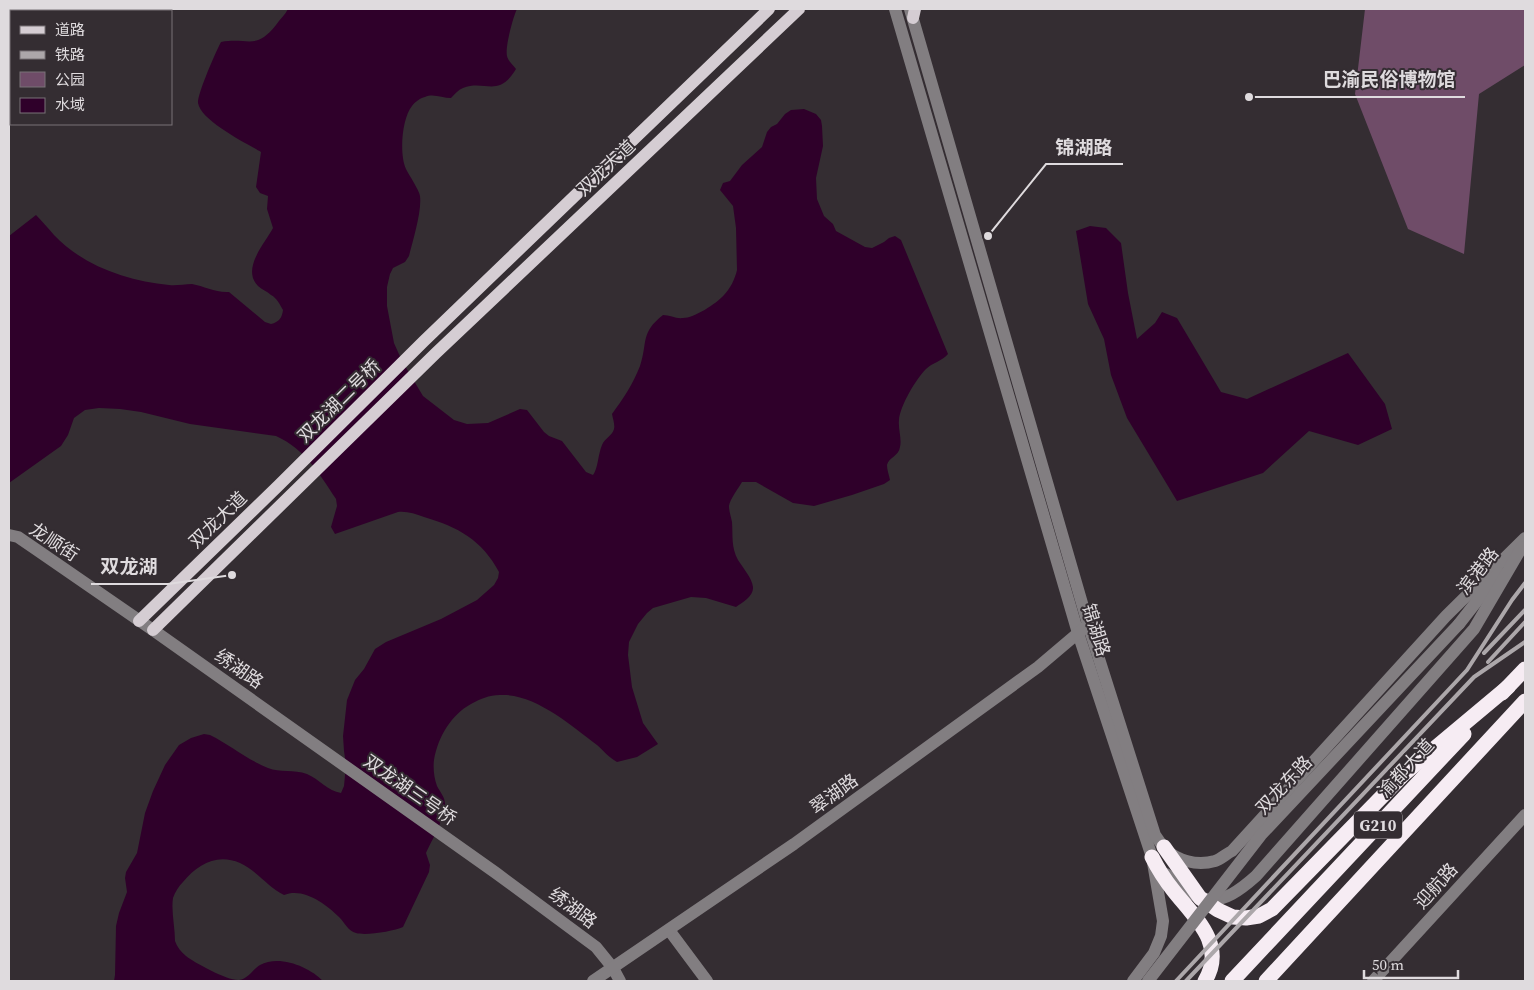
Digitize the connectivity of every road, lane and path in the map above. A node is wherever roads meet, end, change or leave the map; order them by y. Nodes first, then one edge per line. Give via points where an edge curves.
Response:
1 (769, 9) edge
2 (799, 9) edge
3 (895, 9) edge
4 (912, 12) edge
5 (424, 341) joint
6 (436, 353) joint
7 (278, 486) joint
8 (290, 495) joint
9 (9, 535) edge
10 (1525, 540) edge
11 (139, 621) junction
12 (1459, 624) joint
13 (1083, 628) junction
14 (153, 630) junction
15 (1525, 669) edge
16 (1508, 687) junction
17 (1525, 701) edge
18 (304, 736) joint
19 (1525, 815) edge
20 (1158, 852) junction
21 (496, 872) joint
22 (1200, 898) junction
23 (669, 930) junction
24 (613, 968) junction
25 (593, 981) edge
26 (620, 981) edge
27 (708, 981) edge
28 (1133, 981) edge
29 (1148, 981) edge
30 (1205, 981) edge
31 (1232, 981) edge
32 (1266, 981) edge
33 (1373, 981) edge

1 - 5 main road, 双龙大道
2 - 6 main road, 双龙大道
3 - 13 street, 锦湖路
4 - 13 street, 锦湖路
5 - 7 main road, 双龙湖二号桥
6 - 8 main road, 双龙湖二号桥
7 - 11 main road, 双龙大道
8 - 14 main road, 双龙大道
9 - 11 street, 龙顺街 via 18,537
10 - 12 street, 滨港路
10 - 20 street via 1446,616 1232,851 1216,861 1200,863 1186,862
10 - 22 street via 1474,629 1256,876 1233,895 1218,900
11 - 14 street, 龙顺街
12 - 29 street, 双龙东路, bridge via 1261,835
13 - 20 street, 锦湖路
13 - 23 street, 翠湖路 via 1023,679
14 - 18 street, 绣湖路
15 - 16 highway, 渝都大道 / G210
16 - 22 highway via 1404,774 1272,909 1258,916 1233,917
16 - 31 highway, 渝都大道 / G210
17 - 32 highway
18 - 21 street, 双龙湖三号桥
19 - 33 street, 迎航路
20 - 22 highway
20 - 28 street, 锦湖路 via 1162,936
20 - 30 highway via 1161,874 1207,934 1212,962
21 - 24 street, 绣湖路 via 596,947
23 - 24 street, 翠湖路
23 - 27 street
24 - 25 street, 翠湖路
24 - 26 street, 绣湖路

